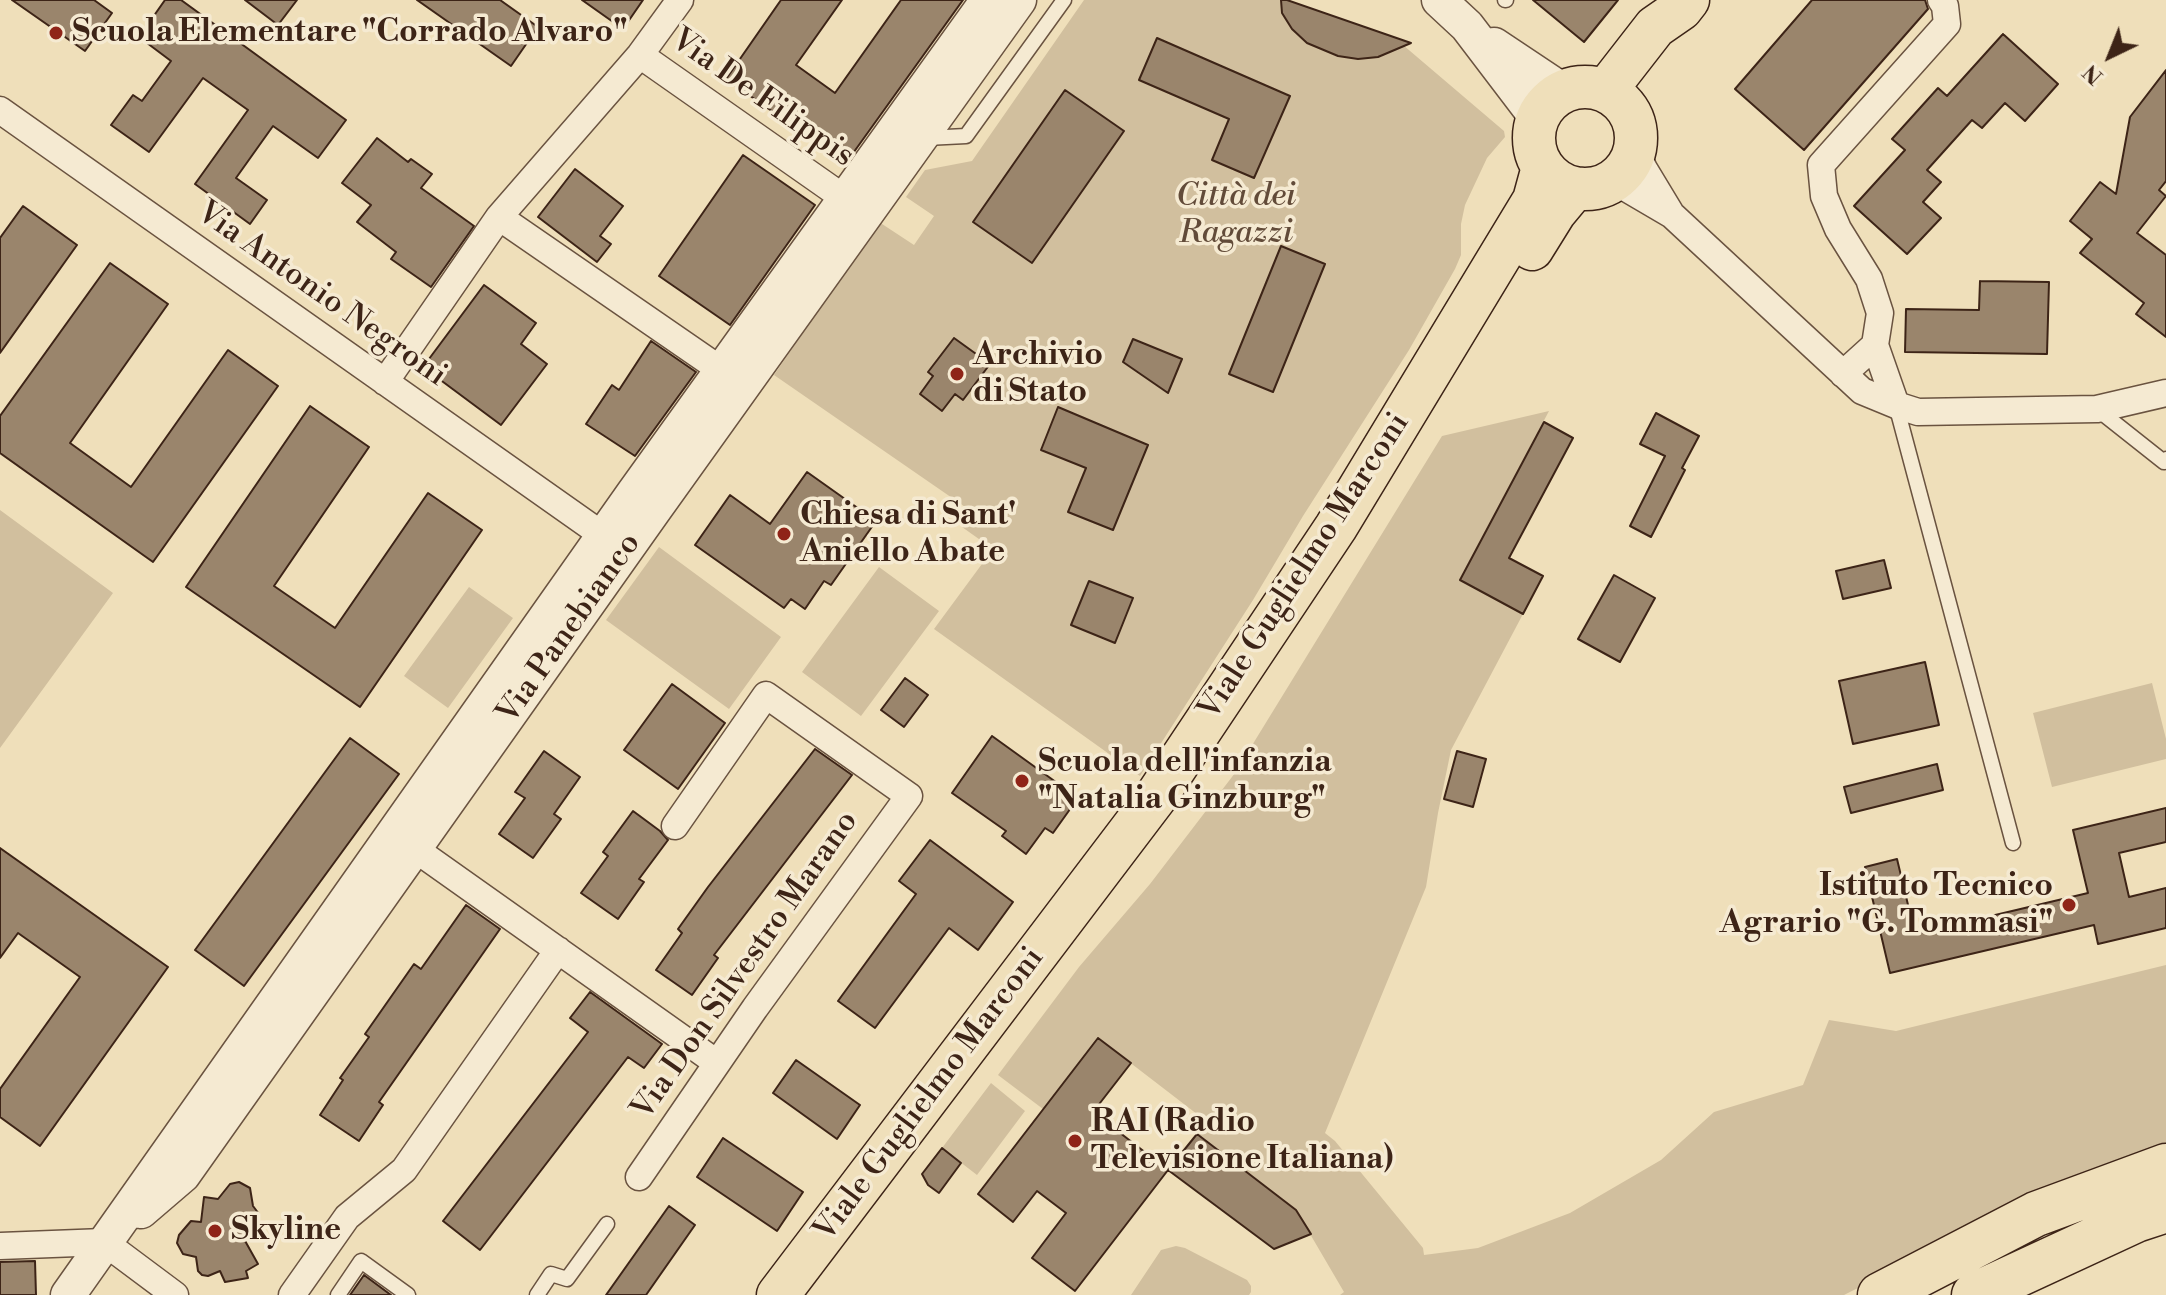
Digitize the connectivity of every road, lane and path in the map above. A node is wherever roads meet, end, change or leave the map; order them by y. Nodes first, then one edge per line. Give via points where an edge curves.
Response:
1 (680, 0) edge
2 (988, 0) edge
3 (1019, 0) edge
4 (1064, 0) edge
5 (1439, 0) edge
6 (1941, 0) edge
7 (1684, 5) edge
8 (640, 55) junction
9 (1615, 98) junction
10 (1550, 104) junction
11 (0, 110) edge
12 (920, 138) junction
13 (1592, 171) junction
14 (844, 198) junction
15 (1672, 215) junction
16 (499, 217) junction
17 (1875, 345) junction
18 (721, 370) junction
19 (1843, 374) junction
20 (385, 382) junction
21 (2166, 393) edge
22 (1896, 405) junction
23 (2097, 409) junction
24 (2166, 459) edge
25 (614, 544) junction
26 (675, 826) dead end
27 (2013, 843) dead end
28 (415, 849) junction
29 (558, 950) junction
30 (717, 1063) junction
31 (2166, 1166) edge
32 (639, 1177) dead end
33 (2151, 1215) edge
34 (607, 1224) dead end
35 (104, 1242) junction
36 (0, 1246) edge
37 (68, 1295) edge
38 (175, 1295) edge
39 (292, 1295) edge
40 (338, 1295) edge
41 (408, 1295) edge
42 (537, 1295) edge
43 (778, 1295) edge
44 (809, 1295) edge
45 (1880, 1295) edge
46 (1974, 1295) edge

1 - 8 street
2 - 14 street, Via Panebianco
3 - 12 street, Via Panebianco
4 - 12 lane via 966,136
5 - 10 street
6 - 17 street via 1947,24 1821,165 1824,196 1869,279 1880,313
7 - 9 main road via 1669,41
8 - 14 street, Via De Filippis
8 - 16 street
9 - 10 main road via 1592,86 1577,87
9 - 13 main road via 1633,118 1637,134
10 - 13 main road via 1533,135 1536,152
11 - 20 street, Via Antonio Negroni
12 - 25 street, Via Panebianco via 732,411
13 - 15 street
13 - 15 street via 1644,169
13 - 43 main road, Viale Guglielmo Marconi via 1534,200 1344,513 1155,798
13 - 44 main road, Viale Guglielmo Marconi via 1555,212 1177,812
14 - 18 street, Via Panebianco
15 - 19 street
16 - 18 street
16 - 20 street
17 - 19 street
17 - 22 street
18 - 25 street, Via Panebianco
19 - 22 street via 1862,391
20 - 25 street, Via Antonio Negroni
21 - 23 street
22 - 23 street via 1918,412
22 - 27 lane
23 - 24 lane
25 - 28 street, Via Panebianco
25 - 35 street, Via Panebianco
26 - 30 street, Via Don Silvestro Marano via 766,695 909,796
28 - 29 street
28 - 35 street, Via Panebianco via 183,1175
29 - 30 street
29 - 39 street via 404,1170 347,1217
30 - 32 street, Via Don Silvestro Marano
31 - 45 highway via 2036,1214
33 - 46 highway
34 - 42 lane via 567,1279 551,1274
35 - 36 street
35 - 37 street, Via Panebianco
35 - 38 street
40 - 41 lane via 361,1261

